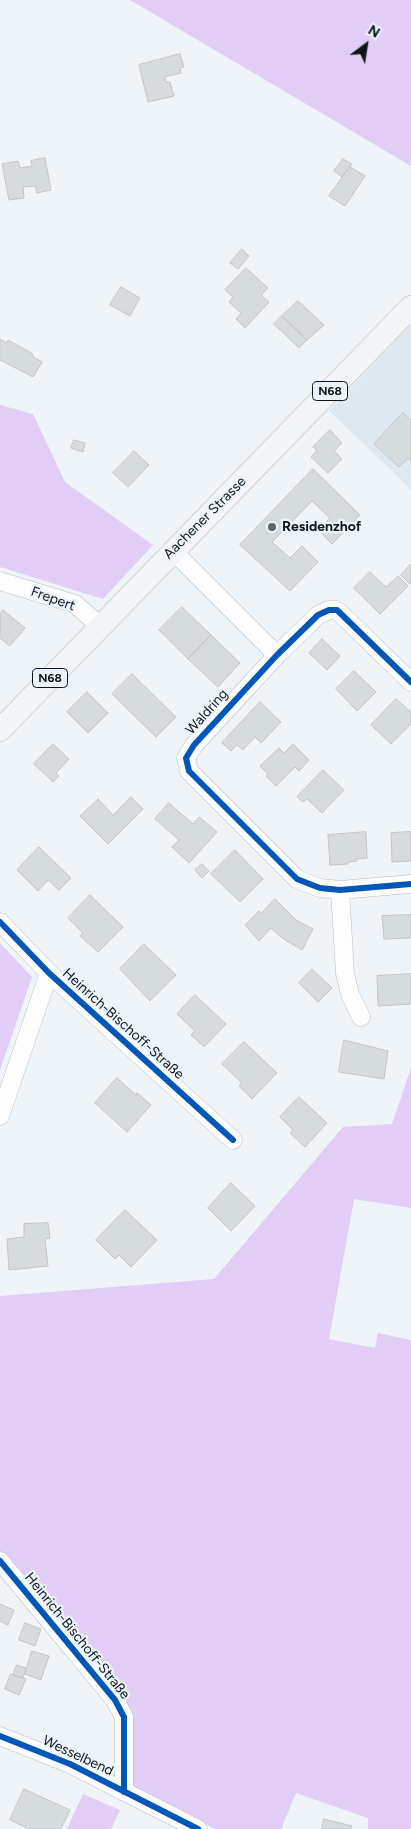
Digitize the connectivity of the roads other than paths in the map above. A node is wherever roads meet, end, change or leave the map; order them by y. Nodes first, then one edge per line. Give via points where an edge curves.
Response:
1 (411, 307) edge
2 (172, 551) junction
3 (0, 581) edge
4 (100, 626) junction
5 (276, 654) junction
6 (411, 682) edge
7 (0, 730) edge
8 (411, 884) edge
9 (340, 890) junction
10 (0, 922) edge
11 (49, 974) junction
12 (361, 1017) dead end
13 (0, 1116) edge
14 (233, 1140) dead end
15 (0, 1561) edge
16 (0, 1736) edge
17 (124, 1792) junction
18 (198, 1829) edge

1 - 2 main road, Aachener Strasse / N68
2 - 4 main road, Aachener Strasse / N68
2 - 5 street
3 - 4 street, Frepert via 75,604
4 - 7 main road, Aachener Strasse / N68
5 - 6 street, Waldring via 318,615 337,610
5 - 9 street, Waldring via 194,745 186,758 189,771 297,879 320,888
8 - 9 street, Waldring
9 - 12 street via 346,973 350,994
10 - 11 street, Heinrich-Bischoff-Straße
11 - 13 street, Heinrich-Bischoff-Straße
11 - 14 street, Heinrich-Bischoff-Straße
15 - 17 street, Heinrich-Bischoff-Straße via 115,1700 124,1717
16 - 17 street, Wesselbend via 70,1764
17 - 18 street, Wesselbend

